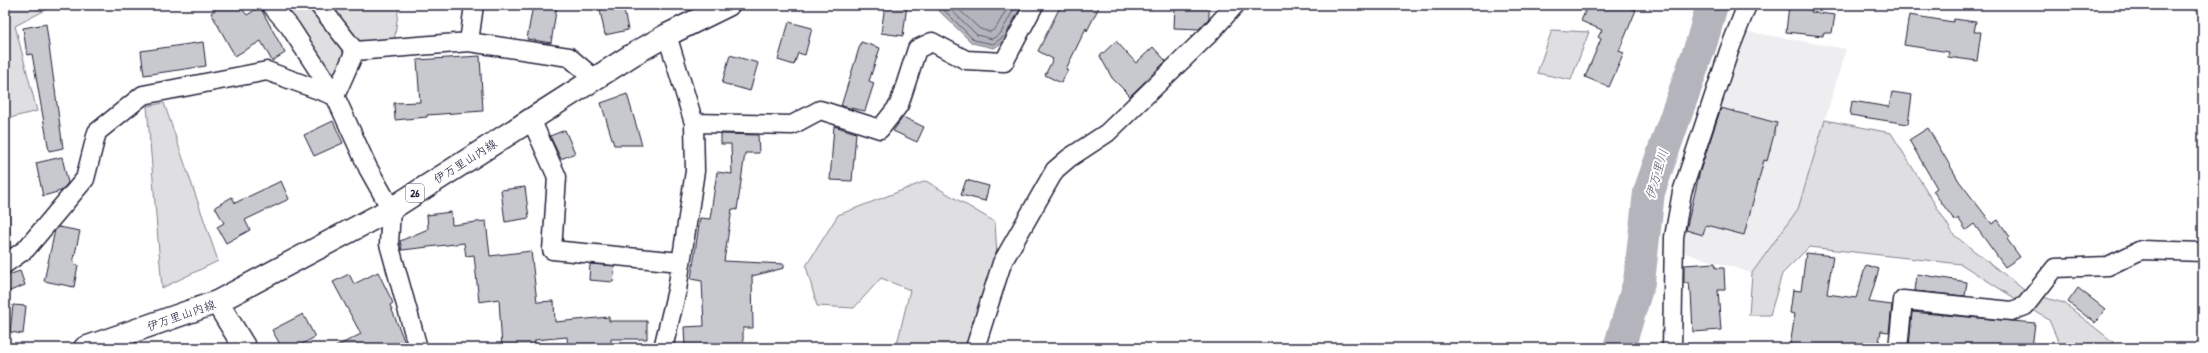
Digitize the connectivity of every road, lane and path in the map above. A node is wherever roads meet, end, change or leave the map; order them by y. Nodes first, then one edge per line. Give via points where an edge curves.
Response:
1 (272, 5) edge
2 (319, 5) edge
3 (474, 5) edge
4 (728, 5) edge
5 (1034, 5) edge
6 (1235, 5) edge
7 (1747, 5) edge
8 (667, 35) junction
9 (469, 42) junction
10 (354, 51) junction
11 (595, 79) junction
12 (335, 96) junction
13 (531, 119) junction
14 (694, 123) junction
15 (391, 209) junction
16 (2203, 252) edge
17 (682, 262) junction
18 (5, 264) edge
19 (217, 302) junction
20 (84, 348) edge
21 (245, 348) edge
22 (418, 348) edge
23 (663, 348) edge
24 (975, 348) edge
25 (1672, 348) edge
26 (1898, 348) edge

1 - 12 street via 290,27
2 - 10 street
3 - 9 street
4 - 8 main road, 伊万里山内線 / 26
5 - 14 street via 1004,62 966,60 932,42 917,49 899,105 880,129 820,110 792,125
6 - 24 street via 1208,35 1107,132 1068,158 1055,170 1002,263
7 - 25 street via 1682,192 1674,237
8 - 11 main road, 伊万里山内線 / 26
8 - 14 street
9 - 10 street
9 - 11 street via 569,57
10 - 12 street
11 - 13 main road, 伊万里山内線 / 26
12 - 15 street via 368,168
12 - 18 street via 267,71 143,95 97,132 85,179 26,248
13 - 15 main road, 伊万里山内線 / 26
13 - 17 street via 557,177 552,250
14 - 17 street via 695,171
15 - 19 main road, 伊万里山内線 / 26
15 - 22 street via 390,244
16 - 26 street via 2141,250 2108,266 2055,268 2024,306 2012,311 1903,300
17 - 23 street
19 - 20 main road, 伊万里山内線 / 26
19 - 21 main road

